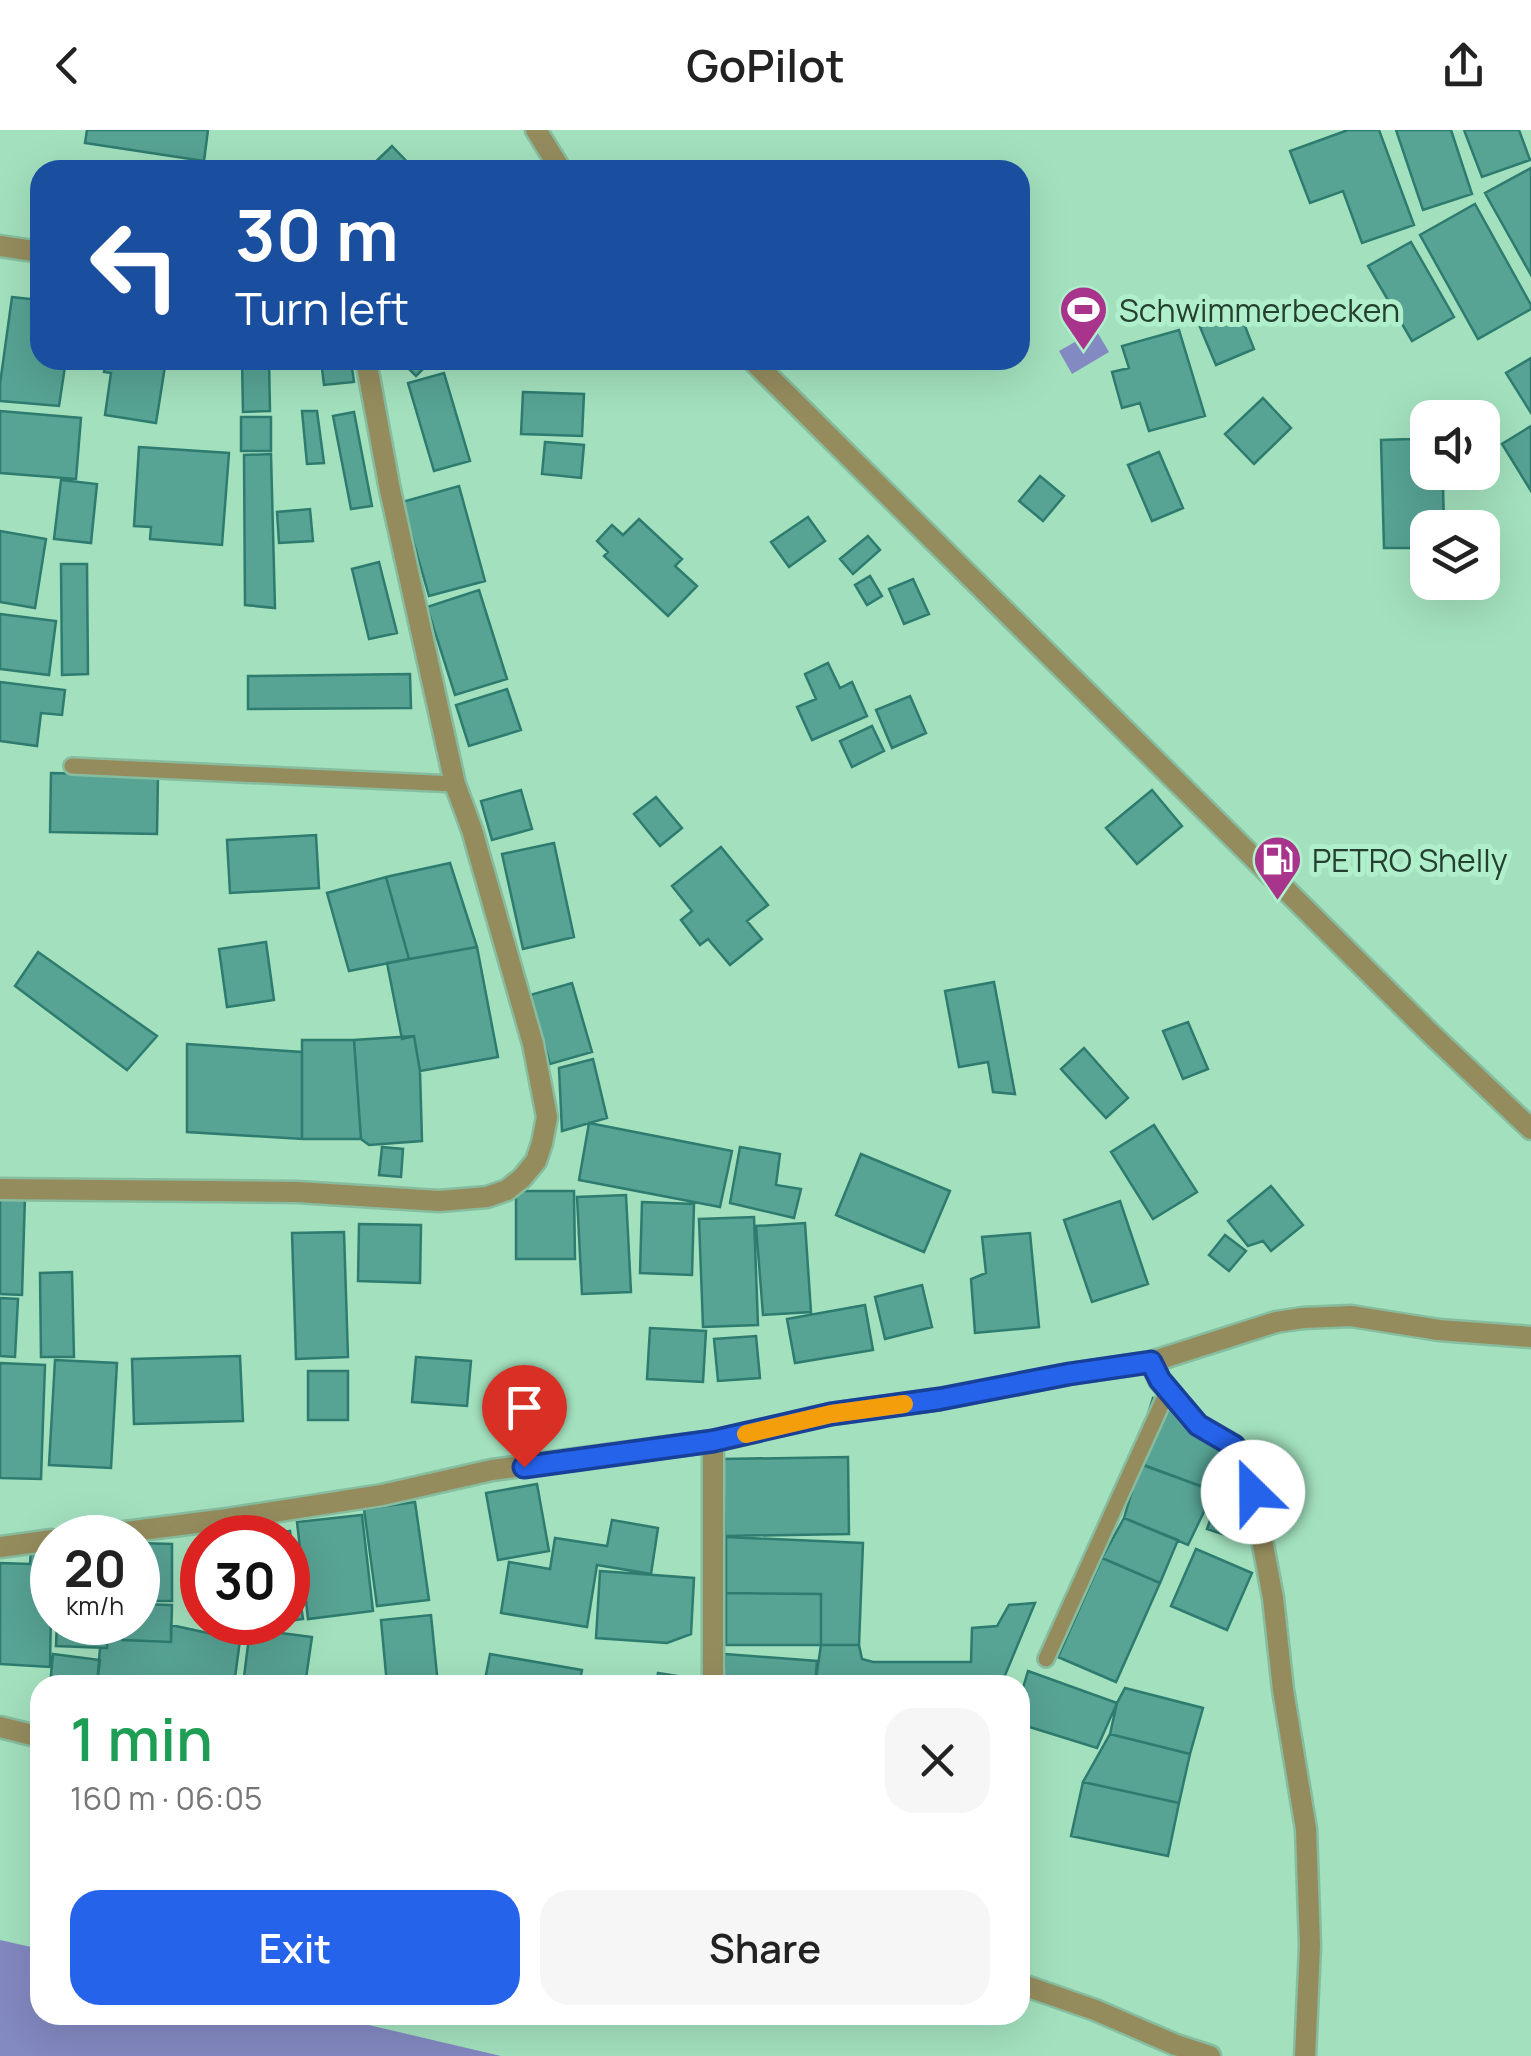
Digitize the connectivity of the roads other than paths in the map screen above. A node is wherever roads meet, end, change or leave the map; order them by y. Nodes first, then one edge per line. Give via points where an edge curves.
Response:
1 (536, 130) edge
2 (550, 160) edge
3 (0, 246) edge
4 (30, 250) edge
5 (368, 370) edge
6 (762, 370) edge
7 (72, 766) dead end
8 (455, 784) junction
9 (1531, 1129) edge
10 (0, 1189) edge
11 (1531, 1337) edge
12 (1151, 1362) junction
13 (1168, 1390) junction
14 (713, 1441) junction
15 (160, 1527) edge
16 (30, 1543) edge
17 (0, 1547) edge
18 (1046, 1658) dead end
19 (712, 1675) edge
20 (0, 1727) edge
21 (30, 1734) edge
22 (1030, 1987) edge
23 (1210, 2056) edge
24 (1305, 2056) edge

1 - 2 street
3 - 4 street
5 - 8 street
6 - 9 street
7 - 8 lane
8 - 10 street via 532,1044 546,1117 536,1161 522,1178 487,1197 439,1201 297,1192
11 - 12 street via 1351,1316 1304,1318
12 - 13 street
12 - 14 street via 831,1414
13 - 18 lane
13 - 24 street via 1198,1425 1234,1446 1253,1492 1306,1829
14 - 15 street via 492,1470 382,1495
14 - 19 street
16 - 17 street
20 - 21 street
22 - 23 street

